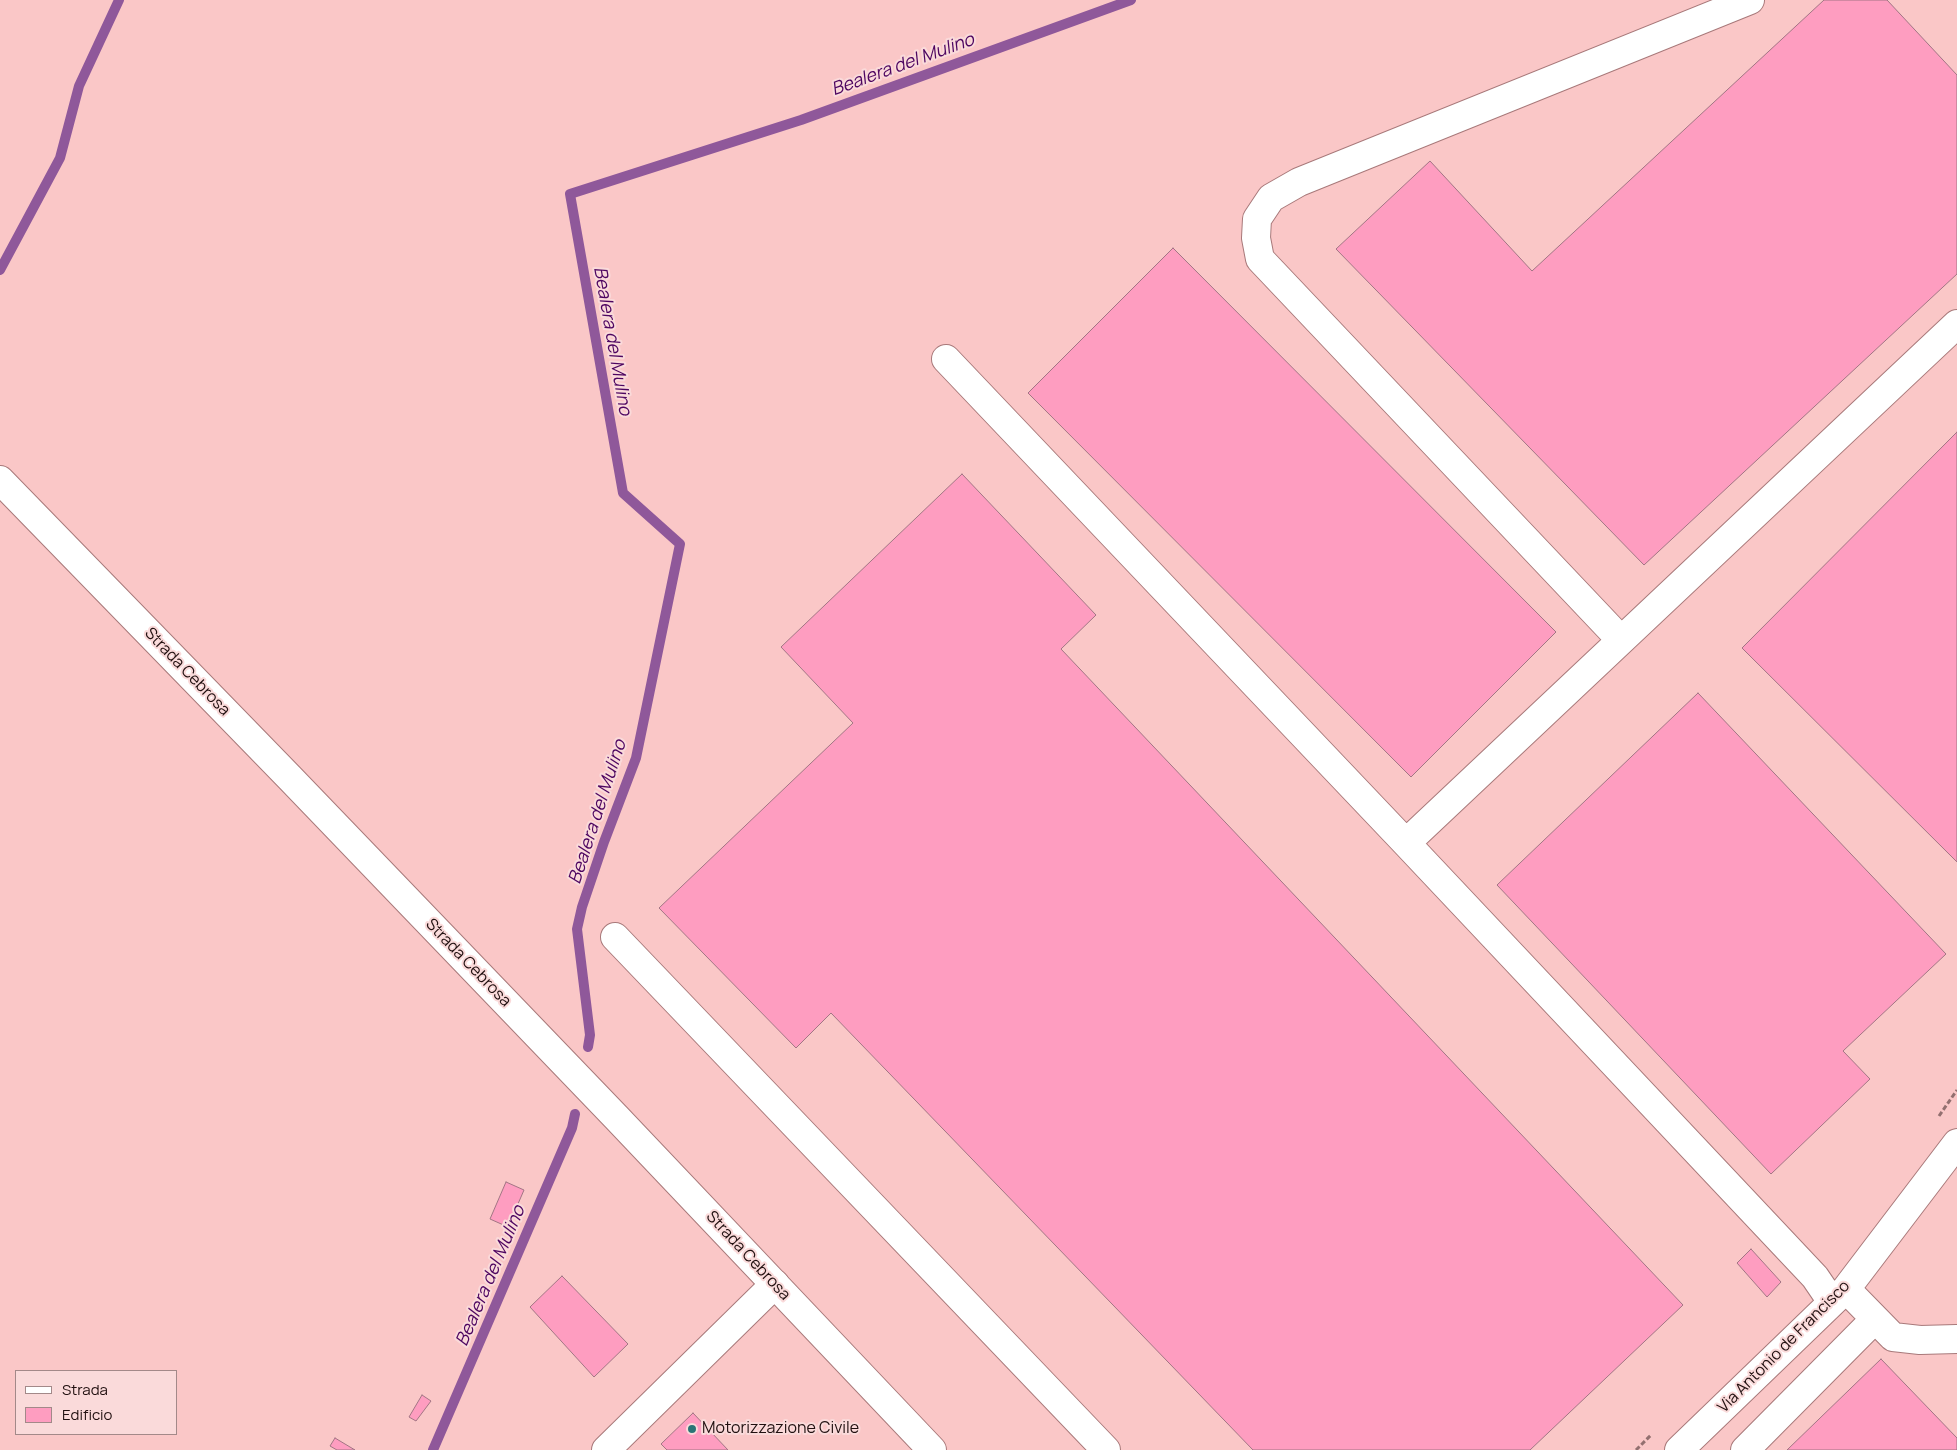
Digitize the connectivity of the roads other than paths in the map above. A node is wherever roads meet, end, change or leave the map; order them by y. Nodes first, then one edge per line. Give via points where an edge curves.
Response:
1 (1750, 0) edge
2 (1957, 324) edge
3 (946, 359) dead end
4 (0, 480) edge
5 (1621, 640) junction
6 (1406, 843) junction
7 (615, 937) dead end
8 (1957, 1143) edge
9 (775, 1284) junction
10 (1839, 1295) junction
11 (1875, 1319) junction
12 (1957, 1340) edge
13 (606, 1450) edge
14 (932, 1450) edge
15 (1106, 1450) edge
16 (1679, 1450) edge
17 (1746, 1450) edge

1 - 5 main road via 1299,182 1271,198 1258,219 1256,238 1260,260
2 - 5 main road
3 - 6 main road
4 - 9 main road, Strada Cebrosa
5 - 6 main road
6 - 10 main road via 1815,1277
7 - 15 main road
8 - 10 main road, Via Antonio de Francisco
9 - 13 main road
9 - 14 main road, Strada Cebrosa
10 - 11 main road
10 - 16 main road, Via Antonio de Francisco
11 - 12 main road via 1893,1337
11 - 17 main road

